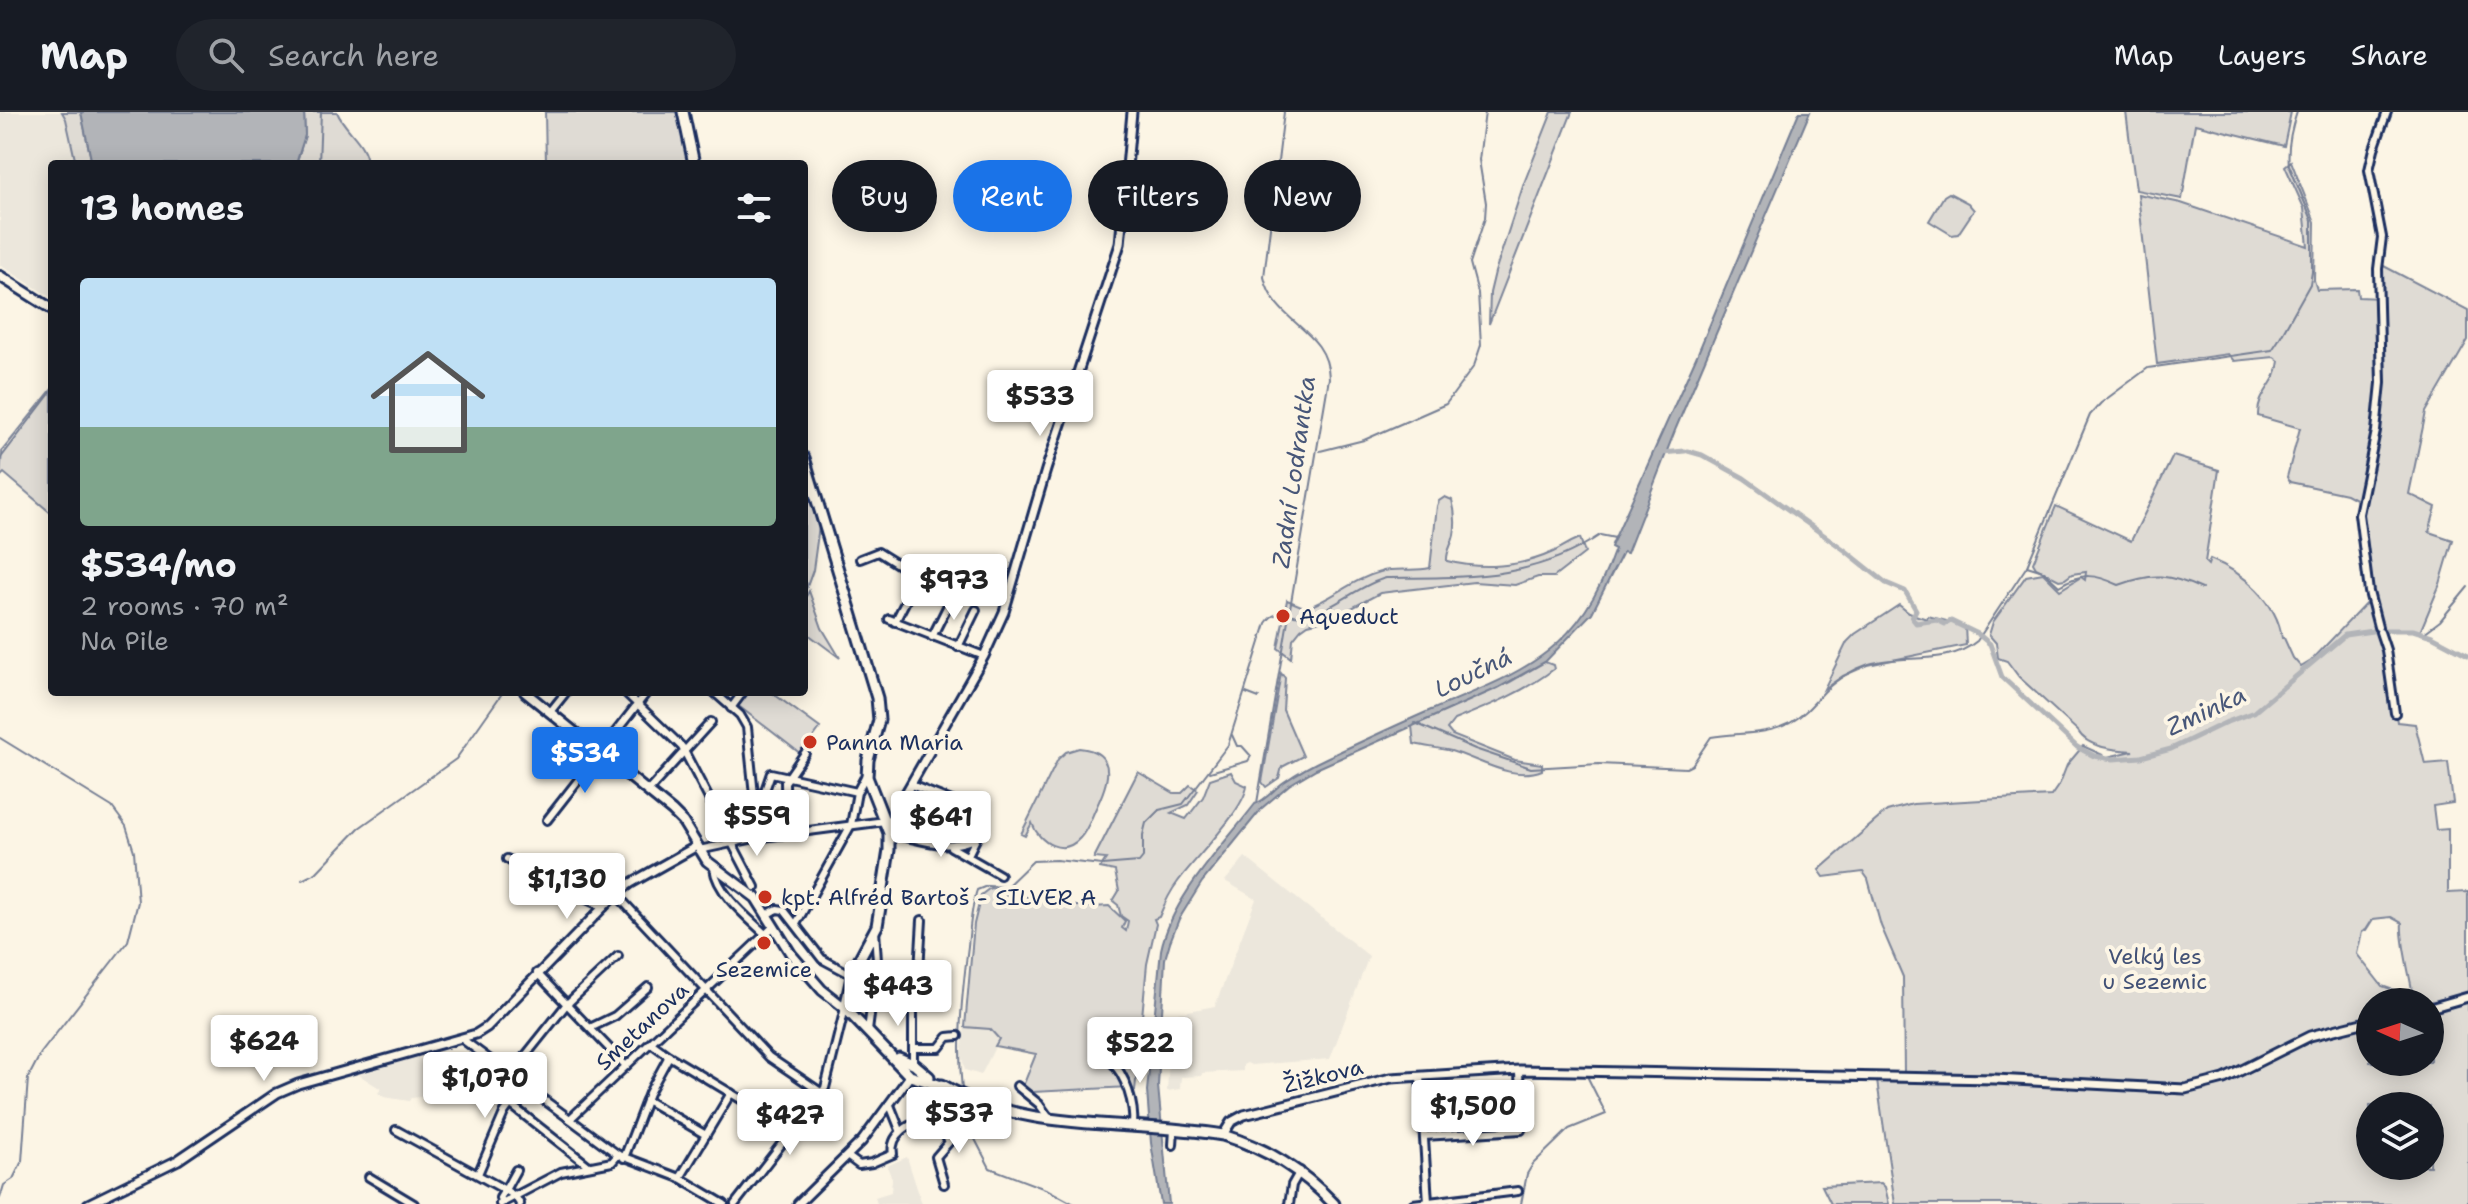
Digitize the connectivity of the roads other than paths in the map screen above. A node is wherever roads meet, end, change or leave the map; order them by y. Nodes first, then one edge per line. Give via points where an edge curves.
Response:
1 (683, 112) edge
2 (1132, 112) edge
3 (2387, 112) edge
4 (693, 160) edge
5 (0, 276) edge
6 (48, 306) edge
7 (808, 471) edge
8 (865, 560) dead end
9 (952, 597) dead end
10 (976, 610) dead end
11 (932, 637) junction
12 (958, 647) junction
13 (984, 656) junction
14 (530, 696) edge
15 (563, 696) edge
16 (629, 696) edge
17 (644, 696) edge
18 (718, 696) edge
19 (740, 696) edge
20 (637, 704) junction
21 (731, 708) junction
22 (550, 712) junction
23 (2395, 713) dead end
24 (711, 722) dead end
25 (599, 752) junction
26 (685, 752) junction
27 (805, 753) dead end
28 (867, 773) junction
29 (787, 777) junction
30 (911, 785) junction
31 (648, 791) junction
32 (857, 792) junction
33 (962, 805) dead end
34 (755, 811) junction
35 (547, 820) dead end
36 (885, 821) junction
37 (851, 825) junction
38 (889, 833) junction
39 (786, 834) junction
40 (755, 838) junction
41 (732, 842) junction
42 (948, 845) junction
43 (698, 848) junction
44 (968, 855) junction
45 (507, 859) dead end
46 (714, 868) junction
47 (1000, 875) dead end
48 (755, 887) dead end
49 (616, 894) junction
50 (604, 907) junction
51 (768, 914) junction
52 (922, 920) dead end
53 (796, 924) junction
54 (774, 926) junction
55 (875, 930) junction
56 (764, 933) junction
57 (618, 956) dead end
58 (942, 970) dead end
59 (919, 971) junction
60 (537, 973) junction
61 (852, 975) junction
62 (648, 987) dead end
63 (875, 988) junction
64 (706, 990) junction
65 (913, 995) junction
66 (2468, 997) edge
67 (944, 1002) dead end
68 (2444, 1004) edge
69 (566, 1005) junction
70 (845, 1008) junction
71 (2356, 1024) edge
72 (590, 1028) junction
73 (868, 1031) junction
74 (958, 1036) dead end
75 (462, 1039) junction
76 (651, 1043) junction
77 (913, 1048) junction
78 (669, 1056) junction
79 (1110, 1060) dead end
80 (626, 1066) junction
81 (912, 1070) junction
82 (1519, 1070) junction
83 (510, 1075) junction
84 (1420, 1076) junction
85 (524, 1085) junction
86 (1017, 1086) dead end
87 (731, 1093) junction
88 (822, 1093) junction
89 (646, 1100) junction
90 (510, 1104) junction
91 (890, 1105) junction
92 (991, 1106) junction
93 (935, 1113) junction
94 (1049, 1118) junction
95 (570, 1119) junction
96 (1137, 1126) junction
97 (1170, 1129) junction
98 (396, 1130) dead end
99 (792, 1130) junction
100 (900, 1130) junction
101 (706, 1135) junction
102 (1223, 1135) junction
103 (1424, 1136) junction
104 (422, 1143) junction
105 (1173, 1145) dead end
106 (418, 1152) dead end
107 (621, 1156) junction
108 (845, 1158) junction
109 (589, 1166) junction
110 (516, 1170) dead end
111 (1300, 1171) junction
112 (478, 1174) junction
113 (369, 1177) dead end
114 (680, 1178) junction
115 (944, 1184) dead end
116 (505, 1190) junction
117 (1518, 1191) dead end
118 (515, 1196) junction
119 (500, 1201) edge
120 (1428, 1202) junction
121 (88, 1204) edge
122 (414, 1204) edge
123 (520, 1204) edge
124 (724, 1204) edge
125 (735, 1204) edge
126 (798, 1204) edge
127 (1289, 1204) edge
128 (1334, 1204) edge
129 (1413, 1204) edge

1 - 4 main road
2 - 13 street via 1121,236 1010,593
3 - 23 street via 2369,170 2382,237 2381,383 2359,514 2369,592 2386,650
5 - 6 main road
7 - 28 main road via 879,708
8 - 11 street via 878,552 918,577 892,620
9 - 11 street
10 - 12 street
11 - 12 street
12 - 13 street
13 - 30 street
14 - 22 main road
15 - 22 street
16 - 20 street
17 - 20 street
18 - 21 street
19 - 21 street
20 - 25 street
20 - 26 street
21 - 34 street via 747,727
22 - 25 main road
24 - 26 street
25 - 31 main road
25 - 35 street
26 - 31 street
26 - 41 street
27 - 29 street
28 - 32 street
28 - 36 main road
29 - 32 street
29 - 34 street via 771,773
29 - 39 street
30 - 33 street
30 - 36 street
31 - 43 main road via 678,816
32 - 37 street
34 - 40 street
36 - 37 street
36 - 38 main road
37 - 39 street
37 - 53 street
38 - 42 street
38 - 55 main road
39 - 40 street
40 - 41 street
41 - 43 street
41 - 48 street
42 - 44 street
42 - 44 street via 978,835
43 - 46 main road
43 - 49 street
44 - 47 street
45 - 50 street
46 - 51 main road via 749,891
46 - 56 street via 725,892
49 - 50 street
49 - 64 street
50 - 60 street
51 - 53 street via 784,910
51 - 54 main road
52 - 59 street
53 - 61 street via 822,959
54 - 56 street, Smetanova
54 - 70 main road via 800,965
55 - 61 main road
55 - 63 street
56 - 64 street, Smetanova
57 - 69 street
58 - 59 street
59 - 65 street
60 - 69 street
60 - 75 street via 487,1027
61 - 70 main road
62 - 72 street via 615,1016
63 - 65 street
63 - 73 street
64 - 76 street, Smetanova
64 - 88 street via 769,1057
65 - 67 street
65 - 77 street
66 - 68 street
69 - 72 street
69 - 83 street
70 - 73 main road
70 - 88 street
71 - 82 street, Žižkova via 2310,1036 2224,1079 2185,1089 1995,1079
72 - 80 street
73 - 81 main road
74 - 77 street via 948,1037 939,1048
75 - 83 street
75 - 121 street via 277,1093 178,1160
76 - 78 street
76 - 80 street, Smetanova
77 - 81 street
78 - 87 street
78 - 89 street
79 - 96 street via 1122,1075
80 - 95 street, Smetanova
81 - 91 street
81 - 92 main road
82 - 84 street, Žižkova
82 - 103 street via 1521,1130
83 - 85 street
84 - 102 street, Žižkova via 1391,1078 1244,1115
84 - 103 street
85 - 90 street
85 - 95 street
86 - 94 street
87 - 99 street
87 - 101 street
88 - 99 street
89 - 101 street
89 - 107 street
90 - 109 street
90 - 112 street
91 - 100 street
91 - 108 street
92 - 93 street via 989,1116
92 - 94 main road
93 - 100 street
93 - 115 street via 949,1142 936,1157
94 - 96 main road
95 - 107 street
96 - 97 main road
97 - 102 main road
97 - 105 street
98 - 104 street
99 - 125 street
100 - 108 street via 891,1146 893,1154 859,1165
101 - 114 street
102 - 111 main road
103 - 120 street
104 - 106 street
104 - 112 street
107 - 109 street
107 - 114 street
108 - 126 street
109 - 118 street via 561,1172
110 - 116 street
111 - 127 street
111 - 128 main road
112 - 116 street
113 - 122 street
114 - 124 street
116 - 118 street
116 - 119 street
117 - 120 street
118 - 119 street
118 - 123 street
120 - 129 street

